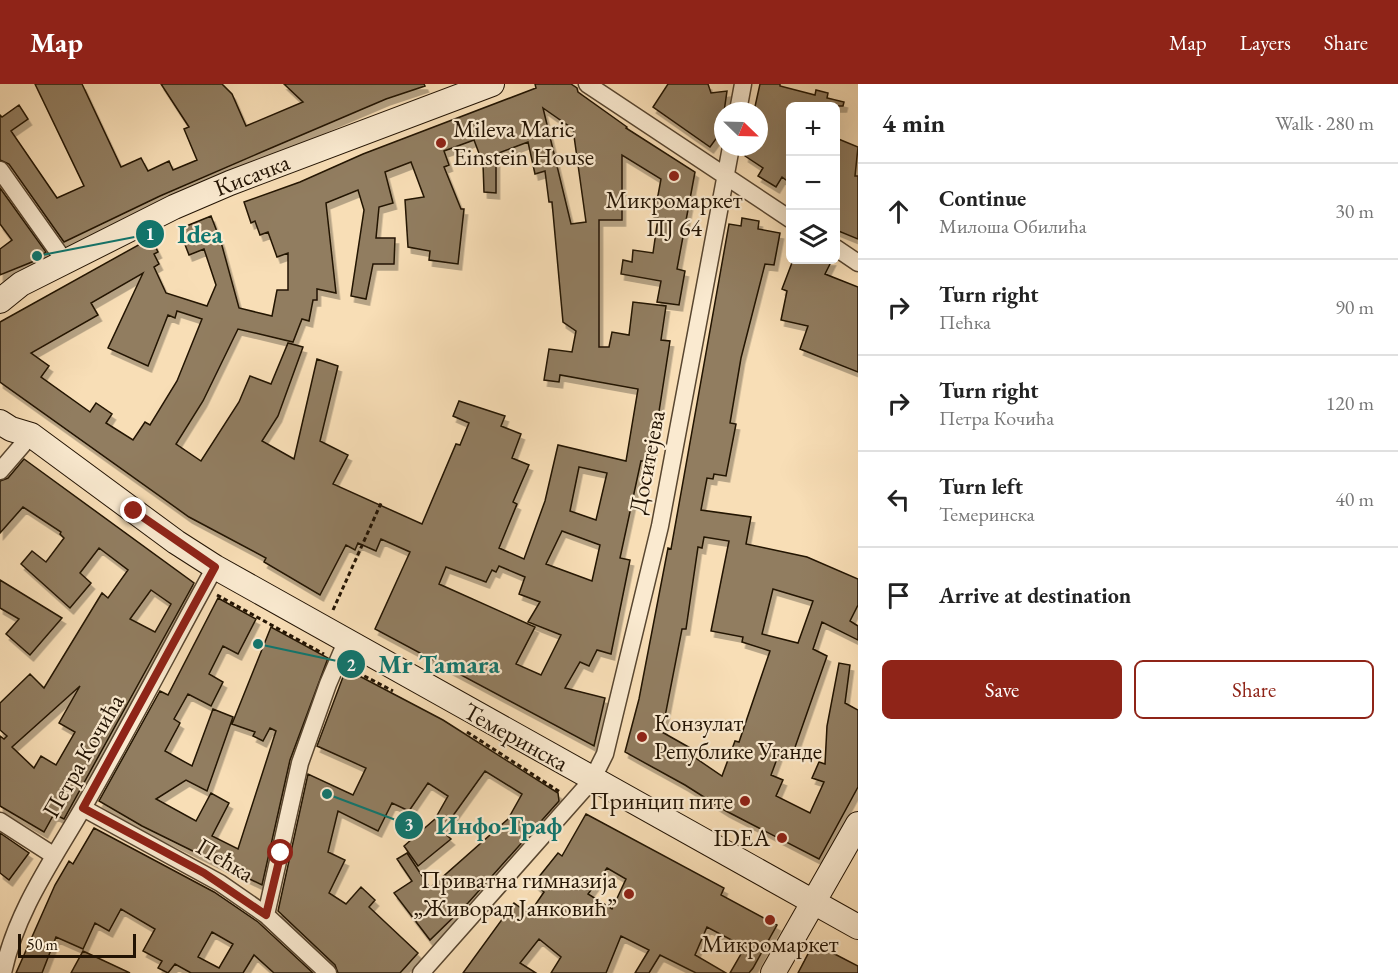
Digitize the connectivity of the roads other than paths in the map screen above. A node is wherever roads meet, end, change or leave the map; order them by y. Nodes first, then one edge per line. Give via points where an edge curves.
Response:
1 (492, 84) edge
2 (587, 84) edge
3 (743, 84) edge
4 (455, 90) edge
5 (740, 102) edge
6 (729, 156) edge
7 (0, 170) edge
8 (725, 177) junction
9 (786, 216) edge
10 (840, 251) edge
11 (66, 263) junction
12 (858, 263) edge
13 (10, 286) edge
14 (0, 301) edge
15 (0, 404) edge
16 (0, 422) edge
17 (31, 435) junction
18 (0, 471) edge
19 (215, 567) junction
20 (346, 642) junction
21 (592, 780) junction
22 (83, 808) junction
23 (0, 821) edge
24 (858, 824) edge
25 (53, 855) junction
26 (815, 903) junction
27 (266, 915) junction
28 (858, 927) edge
29 (3, 973) edge
30 (328, 973) edge
31 (421, 973) edge
32 (773, 973) edge

1 - 4 main road, Кисачка
2 - 8 street
3 - 5 street
4 - 11 main road, Кисачка via 174,207
6 - 8 street, Доситејева
7 - 11 street
8 - 9 street
8 - 21 street, Доситејева via 660,526 606,754
10 - 12 street
11 - 13 main road, Кисачка
13 - 14 main road, Кисачка
15 - 17 main road, Темеринска
16 - 17 main road, Темеринска
17 - 18 street
17 - 19 main road, Темеринска
19 - 20 main road, Темеринска
19 - 22 street, Петра Кочића
20 - 21 main road, Темеринска
20 - 27 street via 300,763
21 - 26 main road, Темеринска
21 - 31 street, Доситејева
22 - 25 street, Петра Кочића
22 - 27 street, Пећка via 204,873
23 - 25 street
24 - 26 main road
25 - 29 street, Петра Кочића via 14,932
26 - 28 main road, Темеринска
26 - 32 main road
27 - 30 street, Пећка

